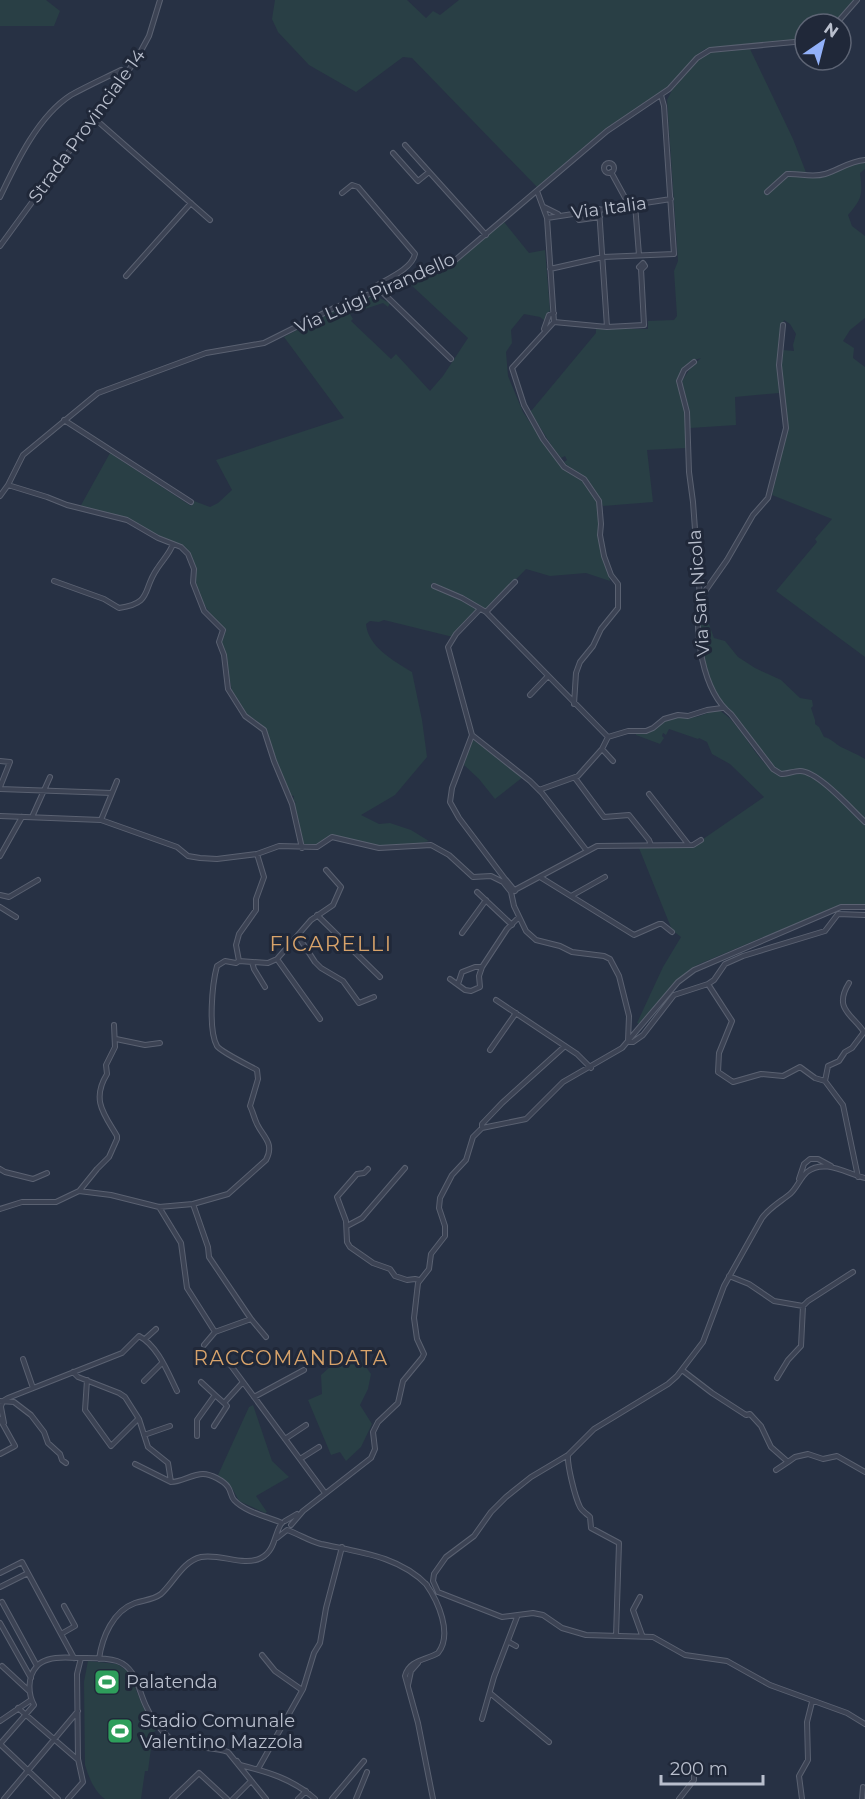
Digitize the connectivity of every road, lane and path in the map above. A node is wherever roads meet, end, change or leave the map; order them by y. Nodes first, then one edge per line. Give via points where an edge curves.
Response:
1 (857, 0) edge
2 (159, 1) edge
3 (846, 12) edge
4 (793, 42) edge
5 (121, 70) dead end
6 (661, 95) junction
7 (94, 118) junction
8 (405, 145) dead end
9 (393, 153) dead end
10 (865, 160) edge
11 (429, 172) junction
12 (612, 172) dead end
13 (537, 191) junction
14 (767, 192) dead end
15 (342, 193) dead end
16 (0, 197) edge
17 (670, 199) junction
18 (191, 203) junction
19 (632, 205) junction
20 (544, 207) junction
21 (599, 209) junction
22 (575, 213) junction
23 (562, 215) junction
24 (600, 217) junction
25 (547, 218) junction
26 (210, 220) dead end
27 (486, 235) junction
28 (0, 246) edge
29 (639, 255) junction
30 (603, 257) junction
31 (550, 269) junction
32 (641, 269) dead end
33 (126, 276) dead end
34 (380, 290) junction
35 (374, 293) junction
36 (551, 321) junction
37 (783, 325) dead end
38 (607, 327) junction
39 (451, 359) dead end
40 (694, 362) dead end
41 (64, 420) junction
42 (8, 485) junction
43 (0, 496) edge
44 (191, 502) dead end
45 (173, 544) junction
46 (54, 581) dead end
47 (515, 582) dead end
48 (434, 586) dead end
49 (700, 598) junction
50 (480, 609) junction
51 (486, 612) junction
52 (548, 676) junction
53 (530, 695) dead end
54 (574, 704) junction
55 (723, 708) junction
56 (472, 735) junction
57 (608, 737) junction
58 (602, 749) junction
59 (613, 760) dead end
60 (0, 761) edge
61 (50, 777) dead end
62 (575, 778) junction
63 (117, 781) dead end
64 (0, 788) edge
65 (539, 790) junction
66 (44, 791) junction
67 (112, 794) junction
68 (649, 794) dead end
69 (0, 816) edge
70 (22, 817) junction
71 (32, 817) junction
72 (101, 820) junction
73 (865, 822) edge
74 (701, 840) dead end
75 (651, 845) junction
76 (689, 845) junction
77 (302, 848) junction
78 (587, 851) junction
79 (257, 854) junction
80 (0, 856) edge
81 (326, 870) dead end
82 (540, 876) junction
83 (605, 877) dead end
84 (38, 880) dead end
85 (504, 880) junction
86 (477, 892) dead end
87 (513, 892) junction
88 (0, 895) edge
89 (571, 896) junction
90 (486, 900) junction
91 (0, 907) edge
92 (865, 907) edge
93 (316, 915) junction
94 (865, 915) edge
95 (16, 917) dead end
96 (519, 918) junction
97 (512, 925) junction
98 (672, 932) dead end
99 (462, 933) dead end
100 (298, 936) junction
101 (277, 959) junction
102 (239, 961) junction
103 (252, 962) junction
104 (482, 967) junction
105 (380, 977) dead end
106 (450, 979) dead end
107 (849, 983) dead end
108 (458, 984) junction
109 (708, 984) junction
110 (265, 987) dead end
111 (374, 997) dead end
112 (496, 999) dead end
113 (516, 1013) junction
114 (321, 1019) dead end
115 (114, 1025) dead end
116 (116, 1038) junction
117 (628, 1042) junction
118 (160, 1043) dead end
119 (565, 1046) junction
120 (490, 1050) dead end
121 (591, 1068) junction
122 (825, 1082) junction
123 (482, 1128) junction
124 (405, 1168) dead end
125 (0, 1169) edge
126 (837, 1169) junction
127 (368, 1170) dead end
128 (47, 1173) dead end
129 (858, 1177) junction
130 (865, 1178) edge
131 (796, 1185) junction
132 (79, 1191) junction
133 (193, 1204) junction
134 (159, 1207) junction
135 (0, 1209) edge
136 (347, 1226) junction
137 (853, 1272) dead end
138 (729, 1276) junction
139 (419, 1280) junction
140 (803, 1306) junction
141 (251, 1319) junction
142 (156, 1329) dead end
143 (215, 1332) junction
144 (266, 1337) dead end
145 (145, 1339) junction
146 (204, 1345) dead end
147 (22, 1359) dead end
148 (162, 1363) junction
149 (229, 1363) dead end
150 (304, 1370) dead end
151 (682, 1370) junction
152 (73, 1372) junction
153 (777, 1378) dead end
154 (87, 1380) junction
155 (144, 1381) dead end
156 (201, 1382) dead end
157 (243, 1382) junction
158 (33, 1388) junction
159 (177, 1391) dead end
160 (215, 1395) junction
161 (254, 1397) junction
162 (224, 1403) junction
163 (1, 1404) edge
164 (0, 1419) edge
165 (139, 1419) junction
166 (306, 1425) dead end
167 (170, 1426) dead end
168 (214, 1426) dead end
169 (6, 1427) junction
170 (144, 1435) junction
171 (197, 1436) dead end
172 (285, 1439) junction
173 (319, 1448) dead end
174 (0, 1454) edge
175 (568, 1455) junction
176 (300, 1459) junction
177 (788, 1462) junction
178 (66, 1463) dead end
179 (135, 1464) dead end
180 (776, 1470) dead end
181 (865, 1472) edge
182 (171, 1482) junction
183 (325, 1493) junction
184 (303, 1510) junction
185 (283, 1522) junction
186 (288, 1528) junction
187 (275, 1540) junction
188 (342, 1547) junction
189 (0, 1573) edge
190 (27, 1573) junction
191 (0, 1587) edge
192 (438, 1595) junction
193 (640, 1597) dead end
194 (2, 1602) dead end
195 (64, 1606) dead end
196 (517, 1617) junction
197 (0, 1623) edge
198 (61, 1634) junction
199 (642, 1635) junction
200 (616, 1636) junction
201 (509, 1642) junction
202 (516, 1646) dead end
203 (262, 1655) dead end
204 (74, 1658) junction
205 (81, 1658) junction
206 (99, 1659) junction
207 (2, 1666) dead end
208 (37, 1666) junction
209 (31, 1678) junction
210 (302, 1690) junction
211 (30, 1691) junction
212 (490, 1693) junction
213 (31, 1700) junction
214 (812, 1702) junction
215 (18, 1708) junction
216 (78, 1711) junction
217 (26, 1714) junction
218 (482, 1719) dead end
219 (0, 1721) edge
220 (865, 1724) edge
221 (55, 1738) junction
222 (549, 1742) dead end
223 (0, 1744) edge
224 (228, 1752) junction
225 (78, 1759) junction
226 (364, 1761) dead end
227 (258, 1769) junction
228 (28, 1770) junction
229 (367, 1772) dead end
230 (694, 1774) dead end
231 (250, 1781) junction
232 (863, 1787) dead end
233 (306, 1791) junction
234 (176, 1798) edge
235 (4, 1799) edge
236 (58, 1799) edge
237 (68, 1799) edge
238 (227, 1799) edge
239 (233, 1799) edge
240 (266, 1799) edge
241 (298, 1799) edge
242 (315, 1799) edge
243 (332, 1799) edge
244 (357, 1799) edge
245 (433, 1799) edge
246 (679, 1799) edge
247 (802, 1799) edge
248 (862, 1799) edge

1 - 3 street
2 - 7 street, Strada Provinciale 14 via 145,45
4 - 6 street, Via Luigi Pirandello via 710,50
5 - 16 street via 70,96 51,113 29,141
6 - 13 street, Via Luigi Pirandello via 607,131
6 - 17 street
7 - 18 street
7 - 28 street, Strada Provinciale 14
8 - 11 street
9 - 11 street via 418,181
10 - 14 street via 826,174 787,174
11 - 27 street
12 - 19 street
13 - 20 street
13 - 27 street, Via Luigi Pirandello
15 - 35 street via 352,185 358,187 415,254 407,265 374,287
17 - 19 street, Via Italia
17 - 29 street via 674,254
18 - 26 street
18 - 33 street
19 - 21 street, Via Italia
19 - 29 street
20 - 23 street
20 - 25 street
21 - 22 street, Via Italia
21 - 24 street
22 - 23 street, Via Italia
22 - 24 street via 579,220
23 - 25 street, Via Italia
24 - 30 street
25 - 31 street
27 - 34 street, Via Luigi Pirandello via 453,262
29 - 30 street
30 - 31 street
30 - 38 street
31 - 36 street via 554,313
32 - 38 street via 644,325
34 - 35 street, Via Luigi Pirandello
34 - 39 street
35 - 41 street, Via Luigi Pirandello via 330,309 264,344 206,353 106,388
36 - 38 street
36 - 54 street via 512,368 524,405 543,439 564,467 584,479 599,501 604,556 618,584 618,608 580,662
37 - 49 street via 779,365 786,428 768,498
40 - 49 street, Via San Nicola via 679,381 687,412
41 - 42 street, Via Luigi Pirandello via 23,455
41 - 44 street
42 - 43 street, Via Luigi Pirandello
42 - 45 street via 67,506 127,520
45 - 46 street via 136,604 119,608
45 - 77 street via 188,554 204,611 223,630 219,642 228,689 245,716 264,730 292,804
47 - 51 street
48 - 50 street
49 - 55 street, Via San Nicola via 699,644 711,689
50 - 51 street
50 - 56 street via 448,647
51 - 52 street
52 - 53 street
52 - 54 street
54 - 57 street
55 - 57 street via 678,715 646,731
55 - 73 street, Via San Nicola via 773,769 781,774 808,773 827,785
56 - 65 street
56 - 85 street via 450,802
57 - 58 street
58 - 59 street
58 - 62 street
60 - 64 street via 10,762
61 - 66 street
62 - 65 street
62 - 75 street via 604,817 629,815
63 - 67 street
64 - 66 street
65 - 78 street
66 - 67 street
66 - 71 street
67 - 72 street
68 - 76 street
69 - 70 street
70 - 71 street
70 - 80 street
71 - 72 street
72 - 79 street via 177,848 188,856 217,859
74 - 76 street
75 - 76 street
75 - 78 street via 597,846
77 - 79 street via 279,846
77 - 85 street via 317,847 332,837 379,848 431,845 473,877
78 - 82 street
79 - 102 street via 264,877 256,910 239,934
81 - 93 street via 341,887 333,905
82 - 87 street
82 - 89 street
83 - 89 street
84 - 88 street via 9,897
85 - 87 street
86 - 90 street
87 - 96 street
89 - 98 street via 634,935 659,924
90 - 97 street
90 - 99 street
91 - 95 street
92 - 117 street via 841,907 694,970 678,982
93 - 100 street
93 - 105 street
94 - 109 street via 838,914 825,931 742,956 725,964
96 - 97 street
96 - 117 street via 526,931 540,942 604,956 613,963 629,1016
97 - 104 street
100 - 101 street
100 - 111 street via 315,962 343,981 359,1003
101 - 103 street
101 - 114 street
102 - 103 street
102 - 133 street via 225,961 217,966 212,994 215,1039 223,1051 257,1070 250,1106 265,1134 269,1154 228,1194
103 - 110 street
104 - 108 street via 462,972
104 - 108 street via 477,989 468,991
106 - 108 street
107 - 122 street via 843,993 845,1009 864,1032 839,1061 828,1066
109 - 117 street via 674,995 643,1035
109 - 122 street via 732,1021 719,1053 718,1072 736,1082 765,1074 783,1076 800,1066
112 - 113 street
113 - 119 street
113 - 120 street
115 - 116 street
116 - 118 street via 145,1045
116 - 132 street via 106,1065 100,1104 117,1139 109,1157
117 - 121 street
119 - 121 street
119 - 123 street via 502,1103
121 - 123 street via 563,1082 526,1119
122 - 129 street via 843,1105
123 - 139 street via 473,1137 466,1160 452,1174 440,1198 445,1236 433,1251 429,1269
124 - 136 street via 362,1218
125 - 128 street via 33,1179
126 - 129 street
126 - 131 street via 813,1168
126 - 131 street via 810,1159
127 - 136 street via 357,1174 337,1197
129 - 130 street
131 - 138 street via 764,1215
132 - 134 street
132 - 135 street via 56,1202 22,1202
133 - 134 street
133 - 141 street via 209,1257
134 - 143 street via 180,1243 187,1288
136 - 139 street via 347,1242 354,1251 390,1269 395,1276
137 - 140 street
138 - 140 street via 774,1301
138 - 151 street via 703,1342
139 - 183 street via 414,1317 422,1359 403,1382 399,1403 378,1422 371,1458
140 - 153 street via 801,1346
141 - 143 street
141 - 144 street
142 - 145 street
143 - 146 street
145 - 148 street
145 - 152 street via 139,1336 122,1353
147 - 158 street
148 - 155 street
148 - 159 street
149 - 157 street
150 - 161 street
151 - 175 street via 672,1381 590,1432
151 - 177 street via 756,1418 771,1447
152 - 154 street
152 - 158 street
154 - 165 street via 122,1394
154 - 165 street via 85,1410 111,1446
156 - 160 street
157 - 161 street
157 - 162 street
158 - 163 street
160 - 162 street
160 - 171 street via 197,1420
161 - 172 street
162 - 168 street via 227,1406
163 - 169 street
163 - 178 street via 14,1402 31,1414 48,1443
164 - 169 street
165 - 170 street
166 - 172 street
167 - 170 street
169 - 174 street via 15,1446
170 - 182 street via 148,1447 168,1463
172 - 176 street
173 - 176 street
175 - 192 street via 506,1497 474,1536 449,1554 433,1578
175 - 200 street via 580,1509 590,1517 591,1528 619,1542
176 - 183 street
177 - 180 street
177 - 181 street via 808,1454 823,1459 837,1456
179 - 182 street
182 - 185 street via 204,1473 228,1487 234,1501
183 - 184 street
184 - 185 street
184 - 186 street
185 - 186 street via 282,1528
185 - 186 street via 290,1522
185 - 187 street
186 - 187 street
186 - 188 street via 319,1543
187 - 206 street via 268,1553 257,1560 206,1557 189,1563 159,1596 133,1604 116,1618 103,1639
188 - 192 street via 400,1565
188 - 210 street via 320,1643
189 - 190 street via 22,1562
190 - 191 street
190 - 198 street
192 - 196 street via 494,1615
192 - 245 street via 442,1646 436,1654 414,1662 405,1676
193 - 199 street via 633,1610
194 - 208 street
195 - 198 street via 75,1626
196 - 200 street via 537,1614 562,1628 586,1635
196 - 201 street
197 - 209 street
198 - 204 street
199 - 200 street
199 - 214 street via 686,1655 727,1661 761,1681
201 - 202 street
201 - 212 street
203 - 210 street via 275,1671
204 - 205 street
204 - 208 street
205 - 206 street
205 - 216 street
206 - 224 street via 118,1661 130,1670 151,1716 172,1740
207 - 211 street
208 - 209 street
209 - 211 street
210 - 227 street
211 - 213 street
212 - 218 street
212 - 222 street
213 - 215 street
213 - 217 street via 34,1705
214 - 220 street via 847,1713
214 - 247 street via 807,1722 808,1760 799,1776
215 - 217 street
215 - 219 street
216 - 221 street
216 - 225 street
217 - 221 street
217 - 223 street
221 - 225 street
221 - 228 street
223 - 228 street
224 - 227 street via 240,1765
224 - 231 street
225 - 237 street via 83,1782
226 - 243 street
227 - 233 street via 279,1775
228 - 235 street
228 - 236 street
229 - 244 street
230 - 246 street via 694,1780
231 - 239 street
231 - 240 street
232 - 248 street
233 - 241 street
233 - 242 street
234 - 238 street via 200,1773

